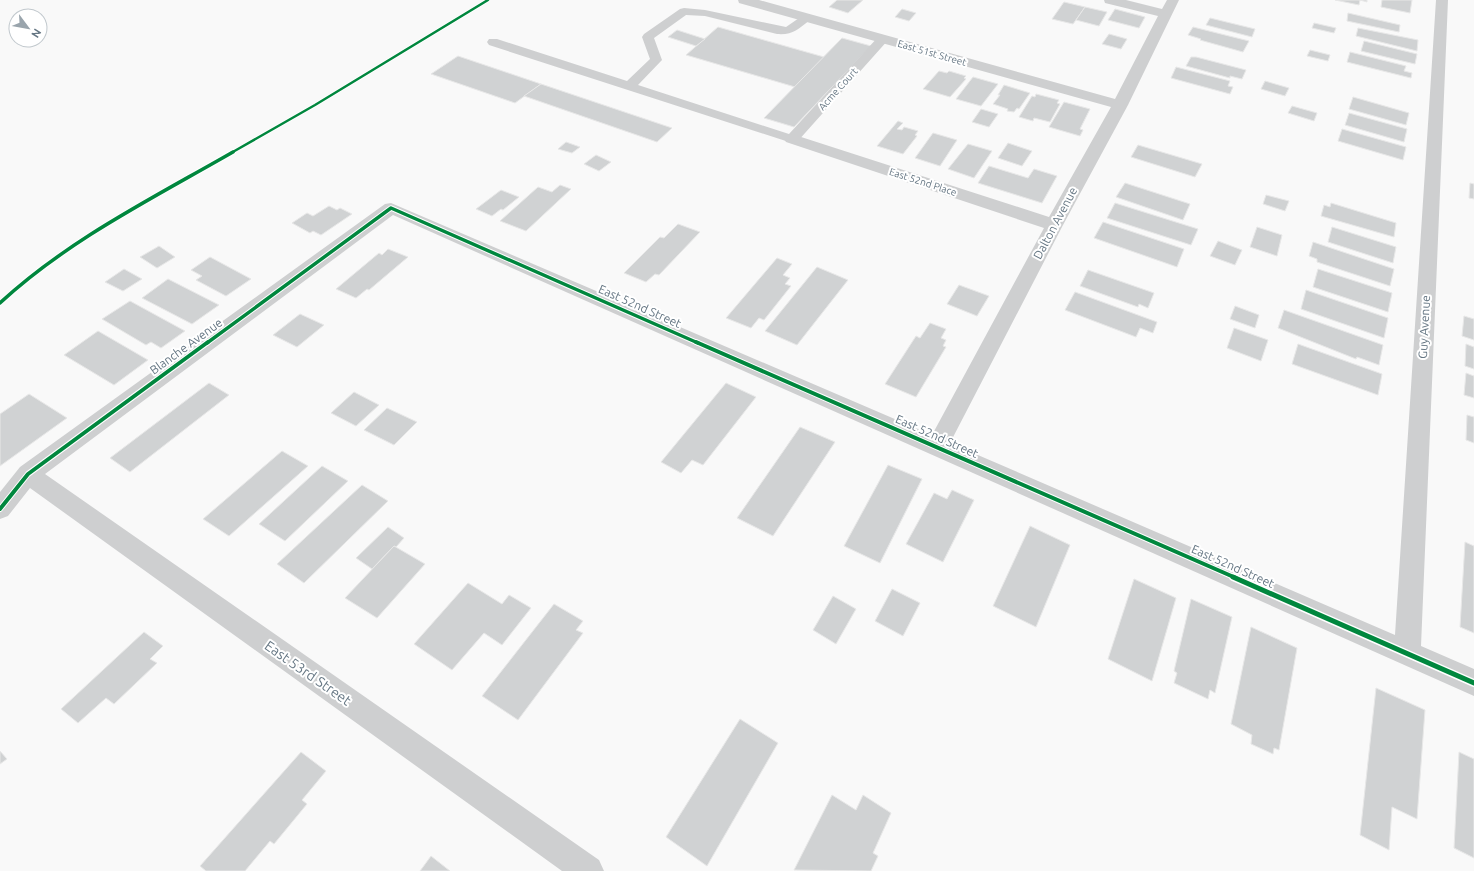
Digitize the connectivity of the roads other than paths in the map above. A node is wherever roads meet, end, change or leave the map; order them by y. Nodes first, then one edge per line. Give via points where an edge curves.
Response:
1 (744, 0) edge
2 (1110, 0) edge
3 (1442, 0) edge
4 (1170, 7) edge
5 (806, 18) junction
6 (883, 39) junction
7 (493, 42) dead end
8 (628, 86) junction
9 (1120, 105) junction
10 (792, 139) junction
11 (391, 208) joint
12 (1054, 225) junction
13 (937, 447) junction
14 (28, 474) junction
15 (0, 509) edge
16 (1407, 653) junction
17 (1474, 683) edge
18 (588, 871) edge

1 - 5 street, East 51st Street
2 - 4 street
3 - 16 street, Guy Avenue
4 - 9 street, Dalton Avenue
5 - 6 street, East 51st Street
5 - 8 lane via 788,31 705,13 684,11 648,37 656,60
6 - 9 street, East 51st Street
6 - 10 lane, Acme Court
7 - 8 lane
8 - 10 lane
9 - 12 street, Dalton Avenue
10 - 12 street, East 52nd Place
11 - 13 street, East 52nd Street
11 - 14 street, Blanche Avenue
12 - 13 street, Dalton Avenue
13 - 16 street, East 52nd Street
14 - 15 street, Blanche Avenue
14 - 18 street, East 53rd Street
16 - 17 street, East 52nd Street

